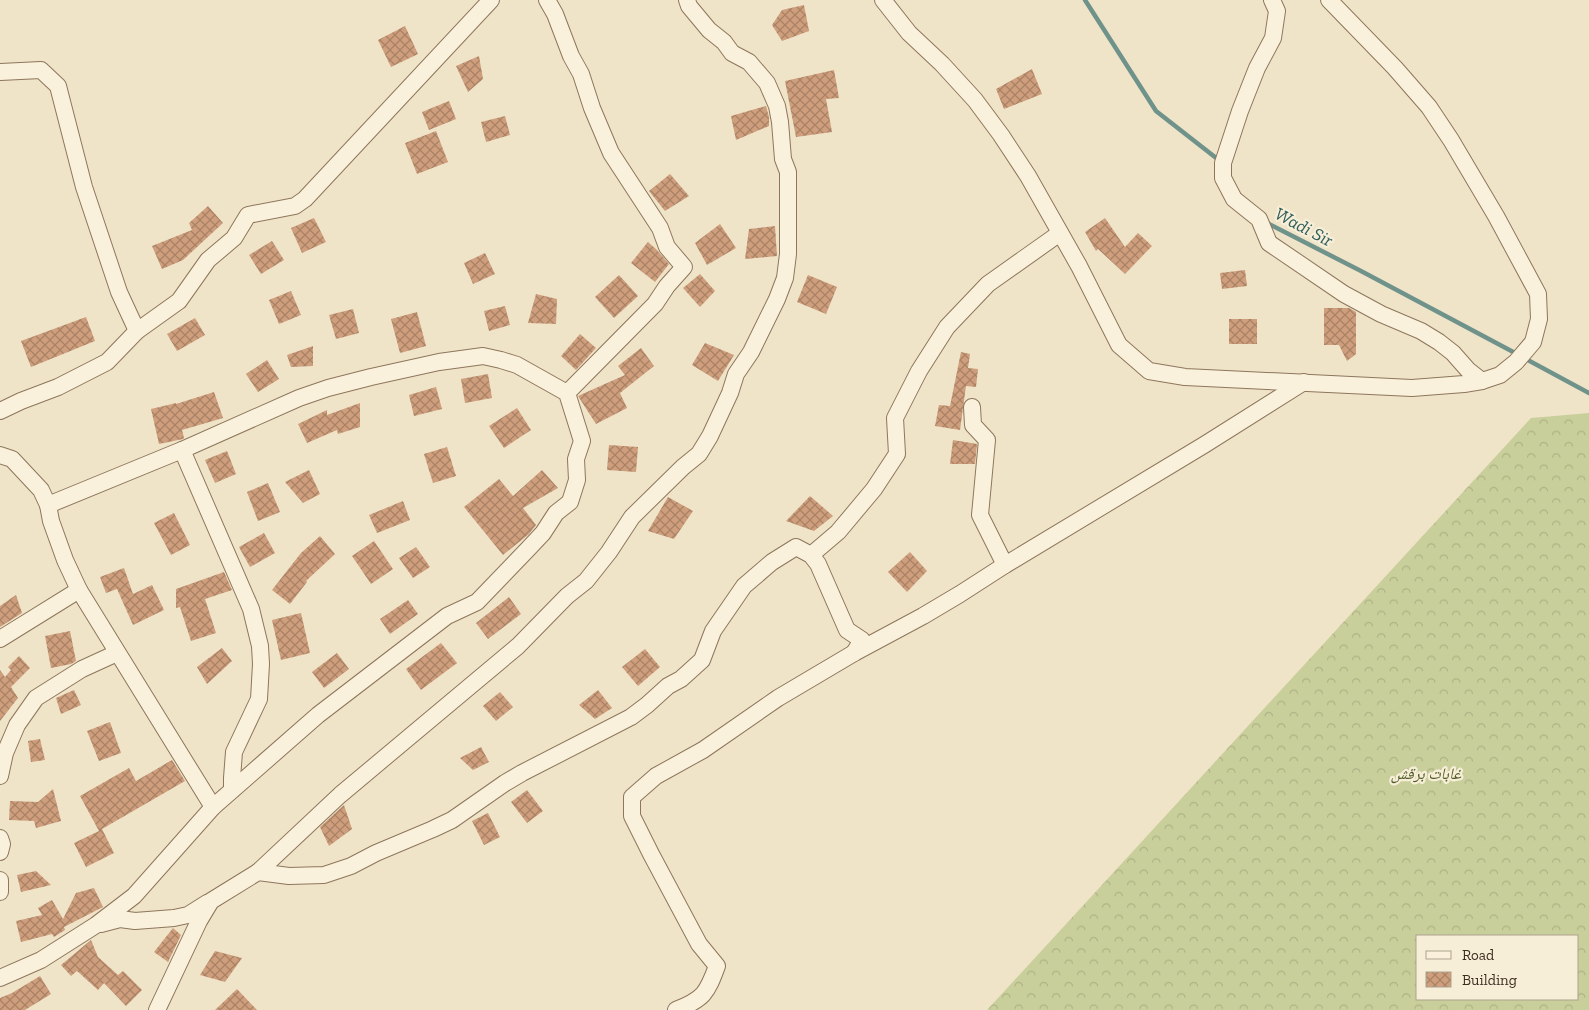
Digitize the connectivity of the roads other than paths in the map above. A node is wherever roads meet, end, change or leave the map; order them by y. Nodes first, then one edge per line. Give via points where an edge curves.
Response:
1 (491, 0) edge
2 (547, 0) edge
3 (687, 0) edge
4 (883, 0) edge
5 (1272, 0) edge
6 (1329, 0) edge
7 (0, 72) edge
8 (1060, 232) junction
9 (137, 331) junction
10 (1482, 381) junction
11 (1304, 382) junction
12 (567, 393) junction
13 (21, 401) junction
14 (972, 408) dead end
15 (0, 411) edge
16 (0, 417) edge
17 (182, 450) junction
18 (0, 455) edge
19 (48, 505) junction
20 (811, 555) junction
21 (1005, 565) junction
22 (80, 590) junction
23 (0, 639) edge
24 (117, 653) junction
25 (854, 653) junction
26 (0, 776) edge
27 (232, 790) junction
28 (213, 807) junction
29 (0, 838) edge
30 (0, 852) edge
31 (258, 872) junction
32 (0, 880) edge
33 (0, 892) edge
34 (212, 901) junction
35 (96, 925) junction
36 (0, 978) edge
37 (157, 1010) edge
38 (676, 1010) edge

1 - 9 street via 305,200 295,206 248,216 234,238 208,260 179,301
2 - 12 street via 581,74 611,153 660,228 667,247 684,267 655,304
3 - 31 street via 732,53 749,62 767,83 777,106 783,159 788,172 788,254 784,278 763,328 736,374 710,436 698,454 632,517 586,581 518,646 340,795
4 - 8 street via 909,33 975,100 1028,176
5 - 10 street via 1276,11 1274,38 1257,68 1222,163 1223,178 1234,199 1259,218 1269,244 1344,294 1440,342
6 - 10 street via 1396,68 1429,107 1496,216 1538,294 1539,319 1533,342 1500,375
7 - 9 street via 41,70 58,86 84,187
8 - 11 street via 1119,345 1149,371 1185,377
8 - 20 street via 988,284 946,327 918,371 895,418 897,454 874,489 838,532
9 - 13 street via 107,362 58,387
10 - 11 street via 1412,388
11 - 21 street
12 - 17 street via 518,365 501,360 483,356 440,362 320,391
12 - 27 street via 582,441 576,459 577,480 570,502 556,513 543,533 477,602 447,616 318,715
13 - 15 street
13 - 16 street
14 - 21 street via 973,425 986,440 980,515
17 - 19 street
17 - 27 street via 251,609 260,646 259,700 234,752
18 - 19 street via 12,459 41,490
19 - 22 street via 65,560
20 - 25 street via 847,630 862,640
20 - 31 street via 796,547 744,586 713,630 702,660 631,717 513,778 452,820 329,875 289,876
21 - 25 street via 923,616
22 - 23 street
22 - 24 street
24 - 26 street via 82,669 36,698 17,725 5,753
24 - 28 street
25 - 38 street via 778,698 703,750 656,776 632,797 632,816 651,854 699,944 717,966 708,989 700,999
27 - 28 street
28 - 35 street via 134,896
29 - 30 street
31 - 34 street
32 - 33 street
34 - 35 street via 188,915 174,918 120,919
34 - 37 street via 199,921
35 - 36 street via 40,960

